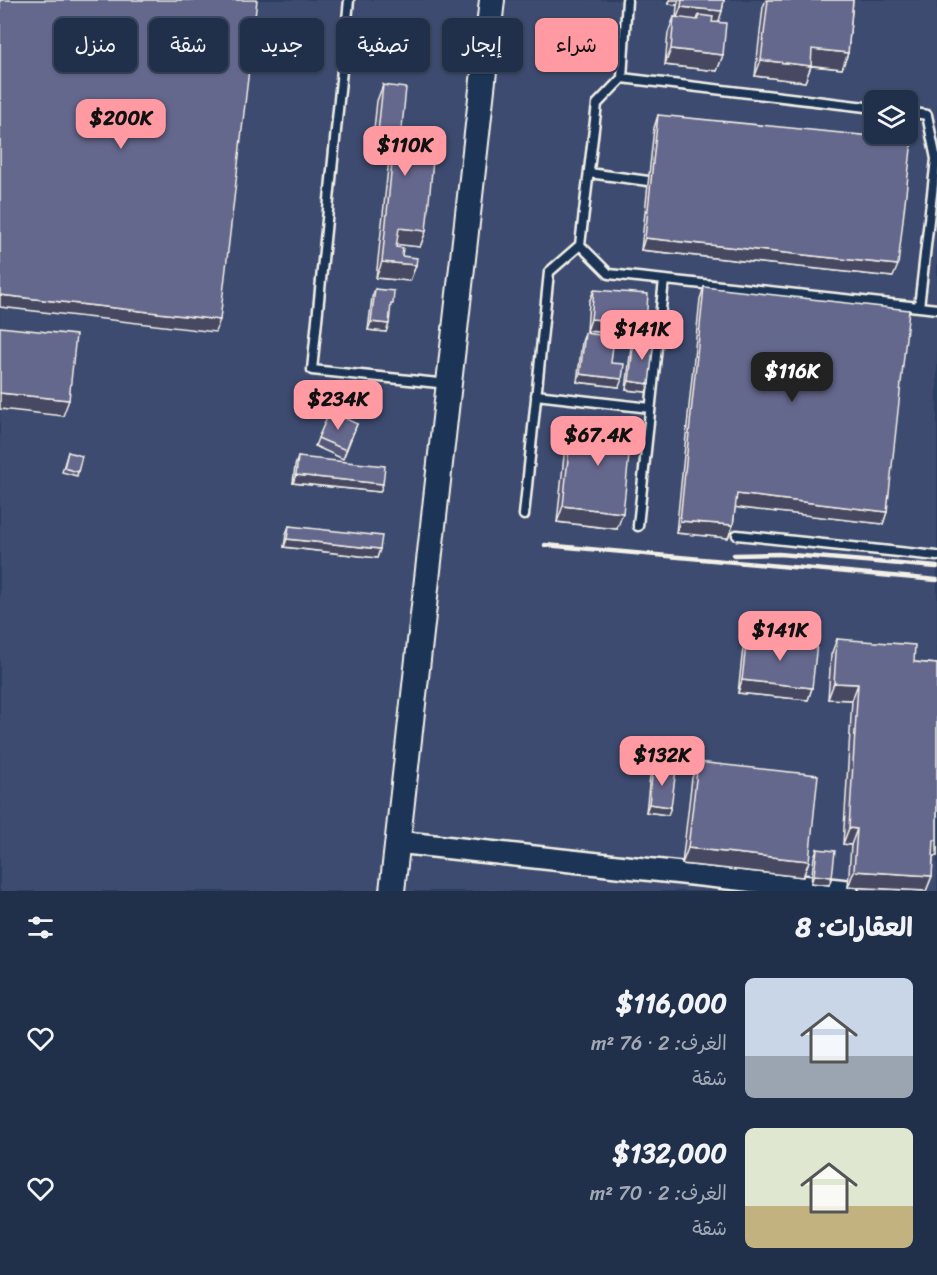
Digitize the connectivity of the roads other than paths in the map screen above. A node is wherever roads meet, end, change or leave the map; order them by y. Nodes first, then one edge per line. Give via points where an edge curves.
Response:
1 (349, 0) edge
2 (492, 0) edge
3 (627, 0) edge
4 (622, 78) junction
5 (864, 107) edge
6 (918, 113) edge
7 (589, 173) junction
8 (648, 181) dead end
9 (580, 245) junction
10 (664, 280) junction
11 (919, 307) junction
12 (937, 309) edge
13 (448, 384) junction
14 (536, 395) junction
15 (650, 408) junction
16 (524, 515) dead end
17 (638, 526) dead end
18 (737, 535) dead end
19 (937, 556) edge
20 (397, 842) junction
21 (392, 891) edge
22 (847, 891) edge

1 - 13 lane via 312,370
2 - 13 main road
3 - 4 lane
4 - 5 lane
4 - 7 lane via 597,104
6 - 11 lane via 927,114 936,159
7 - 8 lane
7 - 9 lane
9 - 10 lane via 609,274
9 - 14 lane via 549,272
10 - 11 lane
10 - 15 lane
11 - 12 lane
13 - 20 main road
14 - 15 lane
14 - 16 lane
15 - 17 lane
18 - 19 lane
20 - 21 main road
20 - 22 street

